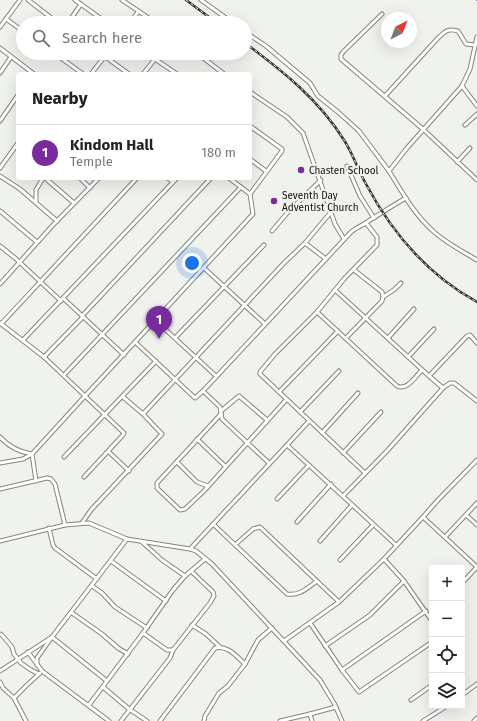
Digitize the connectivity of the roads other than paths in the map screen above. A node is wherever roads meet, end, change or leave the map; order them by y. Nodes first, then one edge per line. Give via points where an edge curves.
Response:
1 (20, 0) edge
2 (28, 0) edge
3 (75, 0) edge
4 (122, 0) edge
5 (201, 0) edge
6 (81, 4) junction
7 (138, 12) junction
8 (381, 15) edge
9 (49, 16) edge
10 (73, 16) edge
11 (97, 16) edge
12 (135, 16) edge
13 (145, 16) edge
14 (223, 16) edge
15 (6, 19) junction
16 (16, 26) edge
17 (0, 27) edge
18 (252, 37) edge
19 (477, 37) edge
20 (475, 45) junction
21 (0, 48) edge
22 (11, 57) junction
23 (64, 60) edge
24 (102, 60) edge
25 (110, 60) edge
26 (154, 60) edge
27 (156, 60) edge
28 (205, 60) edge
29 (31, 72) edge
30 (80, 72) edge
31 (93, 72) edge
32 (126, 72) edge
33 (145, 72) edge
34 (174, 72) edge
35 (218, 72) edge
36 (0, 73) edge
37 (462, 86) junction
38 (252, 93) edge
39 (385, 96) junction
40 (16, 98) edge
41 (477, 106) edge
42 (477, 114) edge
43 (0, 121) edge
44 (465, 125) dead end
45 (252, 127) edge
46 (424, 130) junction
47 (16, 146) edge
48 (470, 148) dead end
49 (252, 160) edge
50 (457, 162) junction
51 (1, 165) edge
52 (347, 166) dead end
53 (389, 170) junction
54 (266, 171) junction
55 (0, 176) edge
56 (43, 180) edge
57 (46, 180) edge
58 (82, 180) edge
59 (97, 180) edge
60 (135, 180) edge
61 (170, 180) edge
62 (210, 180) edge
63 (232, 180) edge
64 (321, 180) junction
65 (477, 180) edge
66 (173, 182) joint
67 (241, 187) junction
68 (90, 188) junction
69 (250, 194) junction
70 (406, 198) junction
71 (36, 202) junction
72 (74, 203) junction
73 (0, 212) edge
74 (331, 212) junction
75 (374, 218) junction
76 (56, 221) junction
77 (366, 223) junction
78 (272, 230) dead end
79 (344, 239) junction
80 (38, 242) junction
81 (305, 243) junction
82 (264, 244) dead end
83 (0, 246) edge
84 (326, 259) junction
85 (477, 260) edge
86 (19, 263) junction
87 (204, 268) junction
88 (354, 270) junction
89 (40, 282) junction
90 (401, 283) dead end
91 (0, 284) edge
92 (224, 287) junction
93 (335, 290) junction
94 (383, 297) junction
95 (62, 300) junction
96 (244, 306) junction
97 (414, 309) dead end
98 (317, 312) junction
99 (82, 316) junction
100 (365, 318) junction
101 (155, 320) junction
102 (0, 323) edge
103 (265, 324) junction
104 (434, 329) dead end
105 (338, 331) junction
106 (103, 335) junction
107 (175, 338) junction
108 (346, 338) junction
109 (388, 338) junction
110 (24, 340) junction
111 (135, 342) junction
112 (477, 343) edge
113 (124, 355) junction
114 (44, 357) junction
115 (408, 357) junction
116 (196, 358) junction
117 (156, 361) junction
118 (422, 370) junction
119 (339, 372) dead end
120 (64, 375) junction
121 (216, 376) junction
122 (429, 376) junction
123 (175, 380) junction
124 (444, 388) junction
125 (203, 391) junction
126 (279, 392) junction
127 (358, 394) dead end
128 (85, 396) junction
129 (123, 397) junction
130 (286, 400) junction
131 (477, 401) edge
132 (221, 412) junction
133 (300, 412) junction
134 (381, 412) dead end
135 (105, 414) junction
136 (143, 414) junction
137 (267, 420) junction
138 (309, 421) junction
139 (322, 433) junction
140 (0, 437) edge
141 (197, 439) junction
142 (247, 443) junction
143 (287, 444) junction
144 (109, 452) junction
145 (343, 453) junction
146 (32, 454) junction
147 (64, 457) dead end
148 (477, 460) edge
149 (177, 462) junction
150 (0, 463) edge
151 (270, 463) junction
152 (309, 465) junction
153 (225, 466) junction
154 (129, 471) junction
155 (365, 473) junction
156 (84, 477) dead end
157 (36, 481) junction
158 (331, 484) junction
159 (208, 486) junction
160 (0, 489) edge
161 (343, 496) junction
162 (277, 499) dead end
163 (477, 503) edge
164 (352, 505) junction
165 (466, 515) junction
166 (423, 517) junction
167 (297, 522) dead end
168 (82, 523) junction
169 (213, 524) junction
170 (65, 525) junction
171 (373, 525) junction
172 (477, 525) edge
173 (49, 528) junction
174 (445, 537) junction
175 (127, 540) junction
176 (320, 540) dead end
177 (0, 541) edge
178 (142, 542) junction
179 (236, 544) junction
180 (396, 545) junction
181 (190, 549) junction
182 (384, 558) junction
183 (205, 559) junction
184 (340, 560) dead end
185 (111, 561) junction
186 (477, 567) edge
187 (191, 571) junction
188 (185, 576) junction
189 (97, 579) junction
190 (465, 580) edge
191 (317, 581) junction
192 (404, 581) junction
193 (92, 586) junction
194 (166, 601) junction
195 (340, 602) junction
196 (426, 611) junction
197 (72, 613) junction
198 (429, 616) edge
199 (310, 623) junction
200 (192, 625) junction
201 (147, 628) junction
202 (272, 628) junction
203 (0, 634) edge
204 (143, 634) junction
205 (52, 637) junction
206 (284, 641) junction
207 (429, 644) edge
208 (325, 646) junction
209 (220, 647) junction
210 (173, 650) junction
211 (28, 652) junction
212 (128, 654) junction
213 (18, 660) junction
214 (245, 664) junction
215 (37, 665) junction
216 (342, 670) junction
217 (0, 671) edge
218 (42, 671) junction
219 (39, 674) junction
220 (107, 681) junction
221 (0, 682) edge
222 (477, 684) edge
223 (102, 687) junction
224 (429, 687) edge
225 (465, 693) edge
226 (14, 698) junction
227 (411, 700) dead end
228 (89, 704) junction
229 (336, 707) junction
230 (129, 709) junction
231 (442, 709) edge
232 (310, 714) junction
233 (477, 718) edge
234 (26, 721) edge
235 (109, 721) edge
236 (121, 721) edge
237 (147, 721) edge
238 (160, 721) edge
239 (204, 721) edge
240 (280, 721) edge
241 (312, 721) edge
242 (342, 721) edge
243 (423, 721) edge
244 (474, 721) edge

1 - 15 street
2 - 9 street
3 - 6 street
4 - 7 street
5 - 14 street
6 - 10 street
6 - 11 street
7 - 12 street
7 - 13 street
8 - 39 street via 341,55 341,59
15 - 16 street
15 - 17 street
18 - 53 street via 310,83 318,96 359,131
19 - 20 street
20 - 37 street via 470,69
20 - 39 street via 465,43 458,31 448,30
21 - 22 street
22 - 29 street
22 - 36 street
23 - 30 street
24 - 31 street
25 - 32 street
26 - 33 street
27 - 34 street
28 - 35 street
37 - 41 street
37 - 46 street
38 - 64 street via 301,130
39 - 46 street
40 - 43 street
42 - 44 street
45 - 54 street via 282,149
46 - 50 street
46 - 53 street
47 - 51 street
48 - 50 street
49 - 54 street
50 - 65 street
52 - 75 street via 360,196
53 - 70 street
54 - 69 street
55 - 71 street
56 - 71 street via 36,190
57 - 72 street
58 - 68 street
59 - 68 street
60 - 89 street
61 - 66 street
62 - 99 street
63 - 67 street
64 - 74 street
64 - 78 street
66 - 95 street
67 - 69 street
67 - 106 street
68 - 72 street
69 - 87 street via 252,217
70 - 75 street
70 - 85 street via 418,216 434,232
71 - 76 street
72 - 76 street
73 - 80 street
74 - 79 street
74 - 81 street
75 - 77 street
76 - 80 street
77 - 79 street
77 - 88 street via 377,237 377,245
79 - 84 street
80 - 86 street
81 - 84 street
81 - 96 street
82 - 92 street
83 - 86 street
84 - 103 street
86 - 89 street
86 - 91 street
87 - 92 street
87 - 101 street
88 - 93 street
88 - 94 street via 382,292
89 - 95 street
89 - 102 street
90 - 94 street
92 - 96 street
92 - 107 street
93 - 98 street
93 - 100 street
94 - 100 street
95 - 99 street
95 - 110 street
96 - 103 street
96 - 116 street
97 - 109 street
98 - 105 street
98 - 126 street via 260,372 261,376
99 - 106 street
99 - 114 street
100 - 108 street
100 - 109 street
101 - 107 street
101 - 111 street
102 - 110 street
103 - 121 street
104 - 115 street
105 - 108 street
105 - 126 street
106 - 113 street
106 - 120 street
107 - 116 street
108 - 118 street via 401,388 406,387
109 - 115 street
110 - 114 street
111 - 113 street
111 - 117 street
112 - 122 street via 470,335 467,336
113 - 128 street
114 - 120 street
115 - 118 street
116 - 121 street
116 - 123 street
117 - 123 street
117 - 129 street
118 - 122 street
119 - 133 street
120 - 128 street
121 - 125 street
122 - 124 street
123 - 125 street via 195,398
123 - 136 street
124 - 131 street via 454,383
124 - 155 street
125 - 132 street via 220,407
126 - 130 street
127 - 139 street
128 - 135 street
128 - 146 street
129 - 135 street
129 - 136 street
130 - 133 street
130 - 137 street
132 - 137 street via 238,396
132 - 141 street
132 - 142 street via 222,419
133 - 138 street
134 - 145 street
135 - 144 street via 124,432
135 - 147 street
136 - 154 street via 162,434
137 - 142 street
138 - 139 street
138 - 143 street
139 - 145 street
140 - 146 street via 14,449
141 - 149 street
141 - 153 street
142 - 151 street
142 - 153 street
143 - 151 street
143 - 152 street
144 - 154 street
144 - 156 street
145 - 155 street
146 - 150 street via 23,459
146 - 157 street
148 - 166 street
149 - 159 street via 197,482
149 - 159 street via 156,486 180,510 185,509
151 - 169 street
152 - 158 street
152 - 162 street
153 - 159 street
154 - 168 street via 91,510
155 - 161 street
157 - 160 street
157 - 170 street via 49,478 54,481
158 - 161 street
158 - 167 street
161 - 164 street
163 - 165 street
164 - 171 street
164 - 176 street
165 - 172 street
165 - 174 street
166 - 174 street
166 - 180 street
168 - 170 street
168 - 175 street via 89,523
169 - 179 street
169 - 181 street
170 - 173 street
171 - 180 street
171 - 184 street
173 - 177 street
173 - 189 street via 55,548
174 - 186 street
175 - 178 street
175 - 185 street
178 - 181 street
178 - 188 street
179 - 191 street via 287,594 300,594
179 - 191 street via 260,527
180 - 182 street
181 - 183 street
182 - 192 street
182 - 195 street
183 - 187 street
183 - 202 street
185 - 189 street
185 - 194 street
186 - 190 street
187 - 188 street
187 - 200 street via 211,589 214,596
188 - 194 street
189 - 193 street
191 - 195 street
192 - 196 street
192 - 208 street via 370,615
193 - 197 street
193 - 201 street via 115,607
194 - 201 street
195 - 199 street
196 - 198 street
196 - 216 street
197 - 205 street
197 - 212 street
199 - 206 street
199 - 208 street
200 - 209 street
200 - 210 street
201 - 204 street
202 - 206 street
202 - 214 street via 258,640
203 - 213 street via 12,647
204 - 210 street via 167,650
204 - 212 street
205 - 211 street
205 - 215 street via 37,658
205 - 220 street
206 - 229 street via 320,680
207 - 216 street via 361,692 358,692
208 - 216 street
209 - 214 street via 227,649
209 - 238 street via 215,648 210,654
210 - 230 street via 170,658
211 - 213 street
211 - 215 street
212 - 220 street
213 - 217 street
213 - 219 street
214 - 239 street via 220,693
215 - 218 street
218 - 219 street
218 - 228 street
219 - 226 street
220 - 223 street
221 - 226 street
222 - 225 street
223 - 228 street
223 - 230 street
224 - 227 street
226 - 234 street
228 - 235 street
229 - 232 street
229 - 242 street
230 - 236 street
230 - 237 street
231 - 243 street
232 - 240 street
232 - 241 street
233 - 244 street

